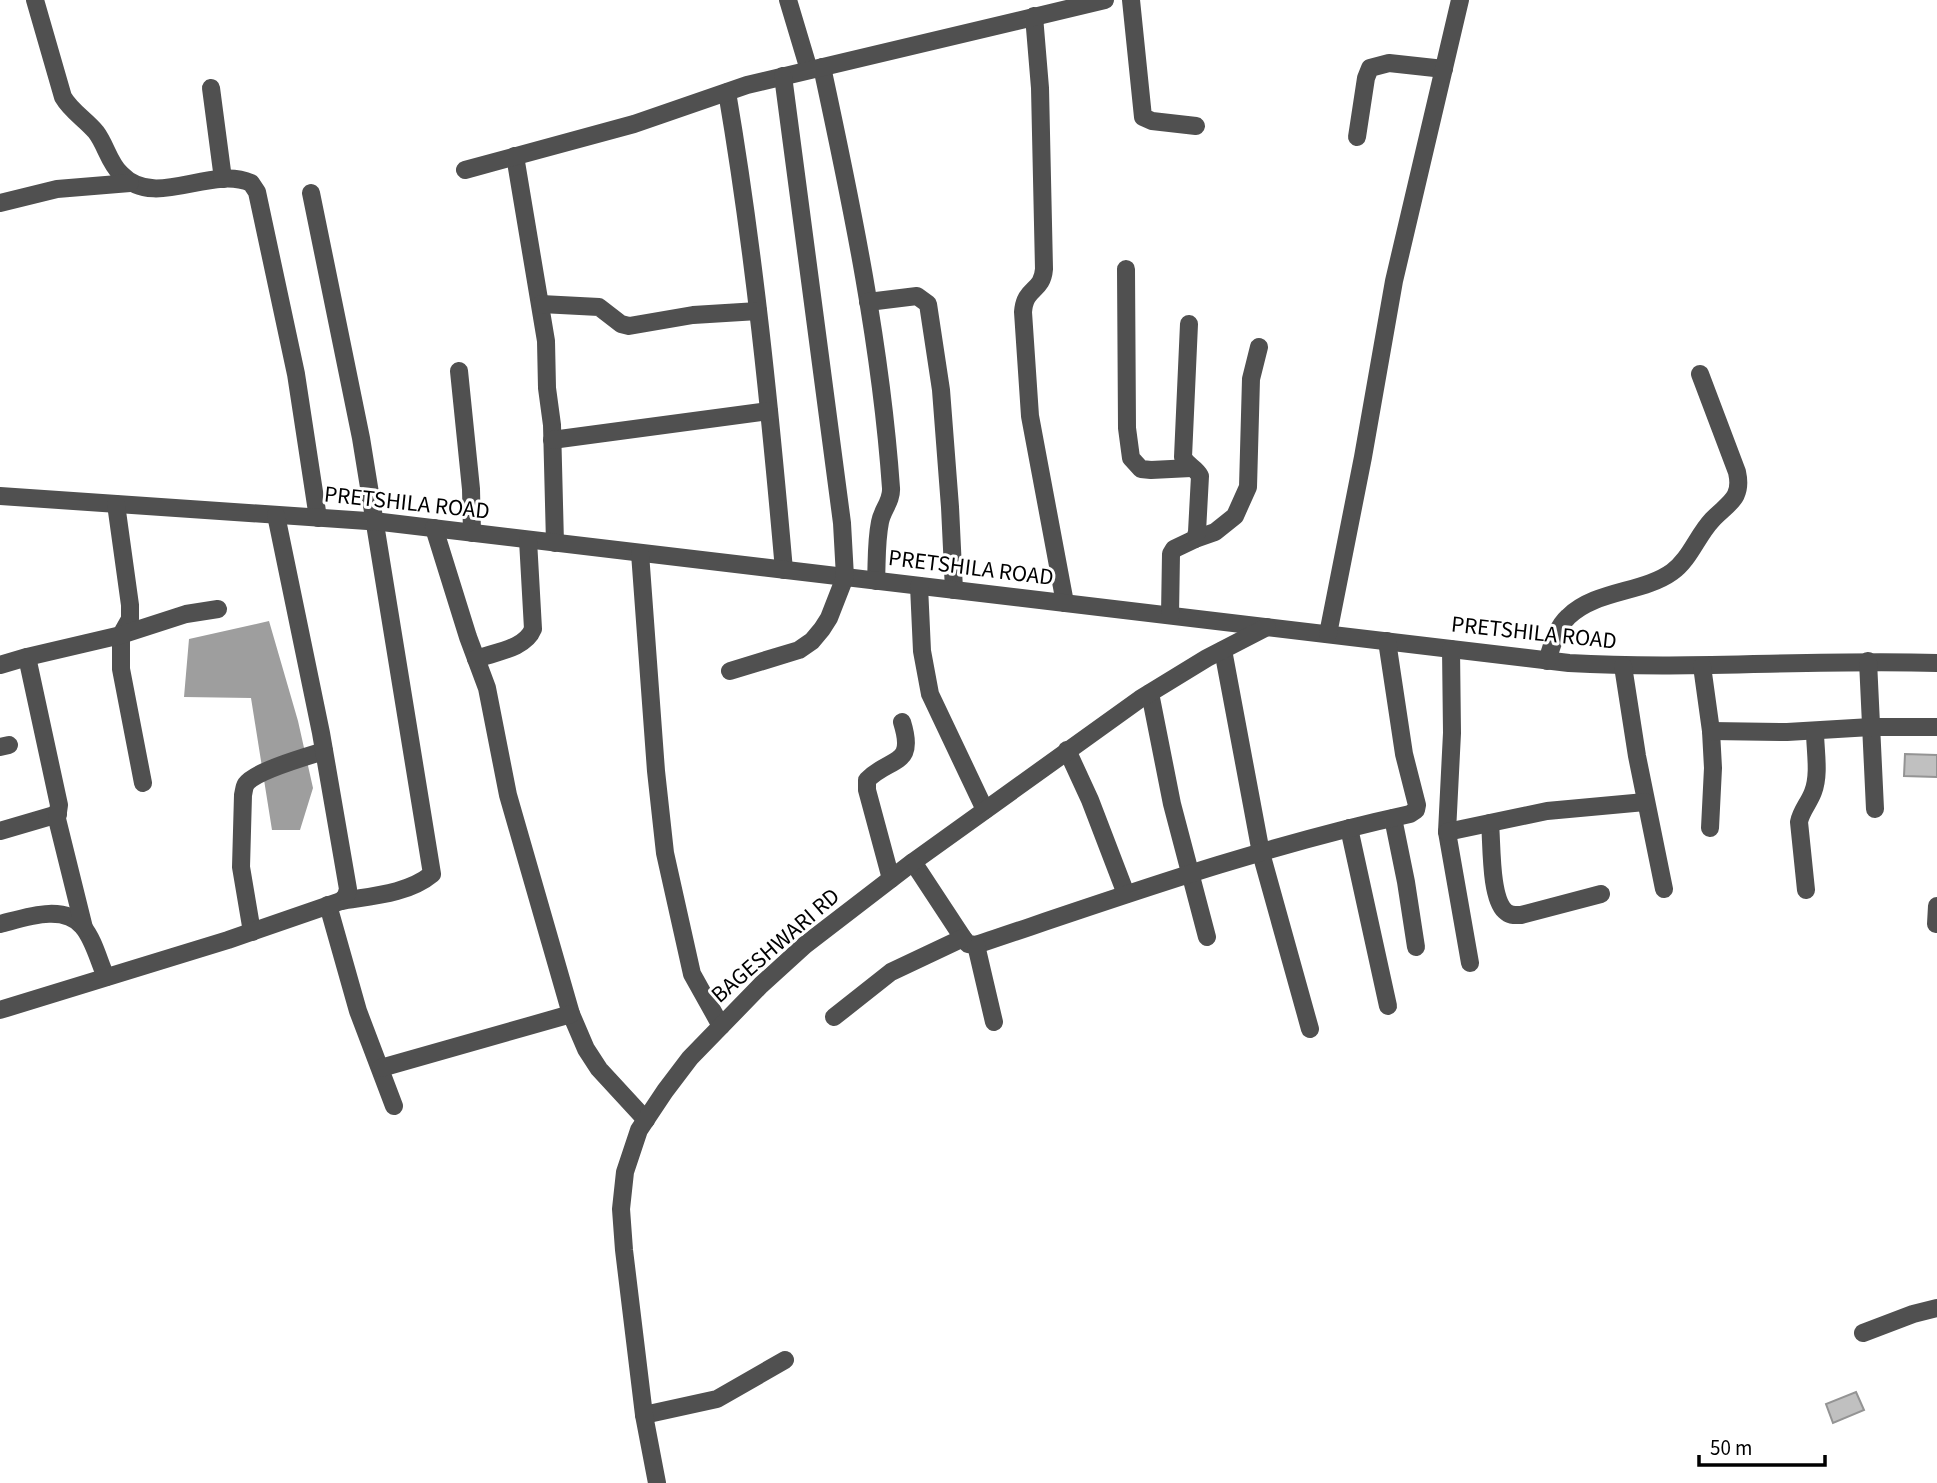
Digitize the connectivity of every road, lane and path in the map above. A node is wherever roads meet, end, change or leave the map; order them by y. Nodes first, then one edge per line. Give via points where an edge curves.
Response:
1 (35, 0) edge
2 (788, 0) edge
3 (1105, 0) edge
4 (1131, 0) edge
5 (1460, 0) edge
6 (1034, 16) junction
7 (815, 69) junction
8 (1444, 69) junction
9 (783, 76) junction
10 (211, 89) dead end
11 (727, 92) junction
12 (1196, 126) dead end
13 (1357, 137) dead end
14 (515, 156) junction
15 (465, 170) dead end
16 (223, 179) junction
17 (130, 183) junction
18 (311, 193) dead end
19 (0, 203) edge
20 (1126, 269) dead end
21 (868, 302) junction
22 (541, 304) junction
23 (758, 311) junction
24 (1189, 324) dead end
25 (1259, 347) dead end
26 (459, 371) dead end
27 (1700, 374) dead end
28 (769, 411) junction
29 (552, 440) junction
30 (1191, 468) junction
31 (0, 496) edge
32 (116, 504) junction
33 (276, 515) junction
34 (318, 518) junction
35 (376, 522) junction
36 (434, 528) junction
37 (472, 533) junction
38 (1195, 539) junction
39 (528, 540) junction
40 (555, 543) junction
41 (640, 553) junction
42 (784, 570) junction
43 (845, 577) junction
44 (876, 581) junction
45 (919, 586) junction
46 (954, 590) junction
47 (1065, 603) junction
48 (218, 609) dead end
49 (1170, 615) junction
50 (1267, 627) junction
51 (1328, 634) junction
52 (121, 635) junction
53 (1387, 641) junction
54 (1451, 649) junction
55 (1223, 650) junction
56 (27, 657) junction
57 (476, 659) junction
58 (1547, 661) junction
59 (1868, 661) junction
60 (1937, 663) edge
61 (0, 665) edge
62 (1623, 666) junction
63 (1702, 666) junction
64 (730, 671) dead end
65 (1150, 694) junction
66 (902, 722) dead end
67 (1871, 727) junction
68 (1937, 727) edge
69 (1711, 731) junction
70 (1815, 731) junction
71 (1066, 750) junction
72 (324, 751) junction
73 (143, 783) dead end
74 (1646, 802) junction
75 (1875, 808) dead end
76 (985, 810) junction
77 (58, 814) junction
78 (1393, 818) junction
79 (1490, 823) junction
80 (1349, 828) junction
81 (1710, 828) dead end
82 (0, 831) edge
83 (1447, 832) junction
84 (1261, 853) junction
85 (913, 862) junction
86 (1189, 873) junction
87 (891, 879) junction
88 (1664, 889) dead end
89 (1806, 890) dead end
90 (1126, 894) junction
91 (1601, 894) dead end
92 (335, 903) junction
93 (0, 924) edge
94 (84, 928) junction
95 (252, 932) junction
96 (1207, 937) dead end
97 (969, 942) junction
98 (1416, 947) dead end
99 (1470, 964) dead end
100 (106, 977) junction
101 (1388, 1006) dead end
102 (0, 1010) edge
103 (571, 1014) junction
104 (834, 1017) dead end
105 (994, 1023) dead end
106 (721, 1026) junction
107 (1311, 1030) dead end
108 (381, 1068) junction
109 (394, 1106) dead end
110 (646, 1120) junction
111 (1937, 1308) edge
112 (1863, 1333) dead end
113 (785, 1360) dead end
114 (644, 1415) junction
115 (657, 1483) edge

1 - 17 street via 63,97 96,133
2 - 7 street
3 - 6 street
4 - 12 street via 1143,117
5 - 8 street
6 - 7 street
6 - 47 street via 1044,268 1043,278 1024,300 1023,312 1030,416
7 - 9 street
7 - 21 street via 843,164
8 - 13 street via 1390,63 1370,68
8 - 51 street via 1394,281
9 - 11 street
9 - 43 street via 841,510
10 - 16 street
11 - 14 street
11 - 23 street
14 - 15 street
14 - 22 street
16 - 17 street via 149,189
16 - 34 street via 251,183 260,202 296,374
17 - 19 street via 57,189
18 - 35 street
20 - 30 street via 1131,458 1141,469
21 - 44 street via 891,490 880,520
21 - 46 street via 917,296 928,304 940,390
22 - 23 street via 599,307 629,326
22 - 29 street
23 - 28 street
24 - 30 street via 1183,449
25 - 38 street via 1251,379 1248,487 1235,516 1215,532
26 - 37 street
27 - 58 street via 1737,472 1737,495 1672,571 1610,594 1567,618
28 - 29 street
28 - 42 street
29 - 40 street
30 - 38 street via 1200,476
31 - 32 street, PRETSHILA ROAD
32 - 33 street, PRETSHILA ROAD
32 - 52 street via 130,605 130,619
33 - 34 street, PRETSHILA ROAD
33 - 72 street
34 - 35 street, PRETSHILA ROAD
35 - 36 street, PRETSHILA ROAD
35 - 92 street via 432,874 399,890
36 - 37 street, PRETSHILA ROAD
36 - 57 street
37 - 39 street, PRETSHILA ROAD
38 - 49 street via 1171,554
39 - 40 street, PRETSHILA ROAD
39 - 57 street via 533,629 520,644
40 - 41 street, PRETSHILA ROAD
41 - 42 street, PRETSHILA ROAD
41 - 106 street via 665,853 692,974
42 - 43 street, PRETSHILA ROAD
43 - 44 street, PRETSHILA ROAD
43 - 64 street via 829,618 813,641 787,656
44 - 45 street, PRETSHILA ROAD
45 - 46 street, PRETSHILA ROAD
45 - 76 street via 922,651 930,694
46 - 47 street, PRETSHILA ROAD
47 - 49 street, PRETSHILA ROAD
48 - 52 street
49 - 50 street, PRETSHILA ROAD
50 - 51 street, PRETSHILA ROAD
50 - 55 street, BAGESHWARI RD
51 - 53 street, PRETSHILA ROAD
52 - 56 street
52 - 73 street via 121,669
53 - 54 street, PRETSHILA ROAD
53 - 78 street via 1404,754 1417,805 1410,814
54 - 58 street, PRETSHILA ROAD
54 - 83 street
55 - 65 street, BAGESHWARI RD
55 - 84 street
56 - 61 street
56 - 77 street
57 - 103 street via 487,688 508,795
58 - 62 street, PRETSHILA ROAD
59 - 60 street, PRETSHILA ROAD
59 - 63 street, PRETSHILA ROAD
59 - 67 street
62 - 63 street, PRETSHILA ROAD
62 - 74 street
63 - 69 street
65 - 71 street, BAGESHWARI RD
65 - 86 street
66 - 87 street via 907,749 867,780
67 - 68 street
67 - 70 street
67 - 75 street
69 - 70 street
69 - 81 street
70 - 89 street via 1816,778 1799,822
71 - 76 street, BAGESHWARI RD
71 - 90 street
72 - 92 street via 348,889
72 - 95 street via 246,784 240,859
74 - 79 street via 1547,811
74 - 88 street
76 - 85 street, BAGESHWARI RD
77 - 82 street
77 - 94 street
78 - 80 street
78 - 98 street
79 - 83 street
79 - 91 street via 1497,894 1510,915
80 - 84 street
80 - 101 street
83 - 99 street
84 - 86 street
84 - 107 street
85 - 87 street, BAGESHWARI RD
85 - 97 street
86 - 90 street
86 - 96 street
87 - 106 street, BAGESHWARI RD via 805,945
90 - 97 street
92 - 95 street
92 - 108 street via 358,1011
93 - 94 street via 59,914
94 - 100 street
95 - 100 street
97 - 104 street via 891,972
97 - 105 street
100 - 102 street
103 - 108 street
103 - 110 street via 599,1069
106 - 110 street, BAGESHWARI RD via 690,1058
108 - 109 street
110 - 114 street, BAGESHWARI RD via 625,1172 621,1209
111 - 112 street
113 - 114 street via 717,1399
114 - 115 street, BAGESHWARI RD

